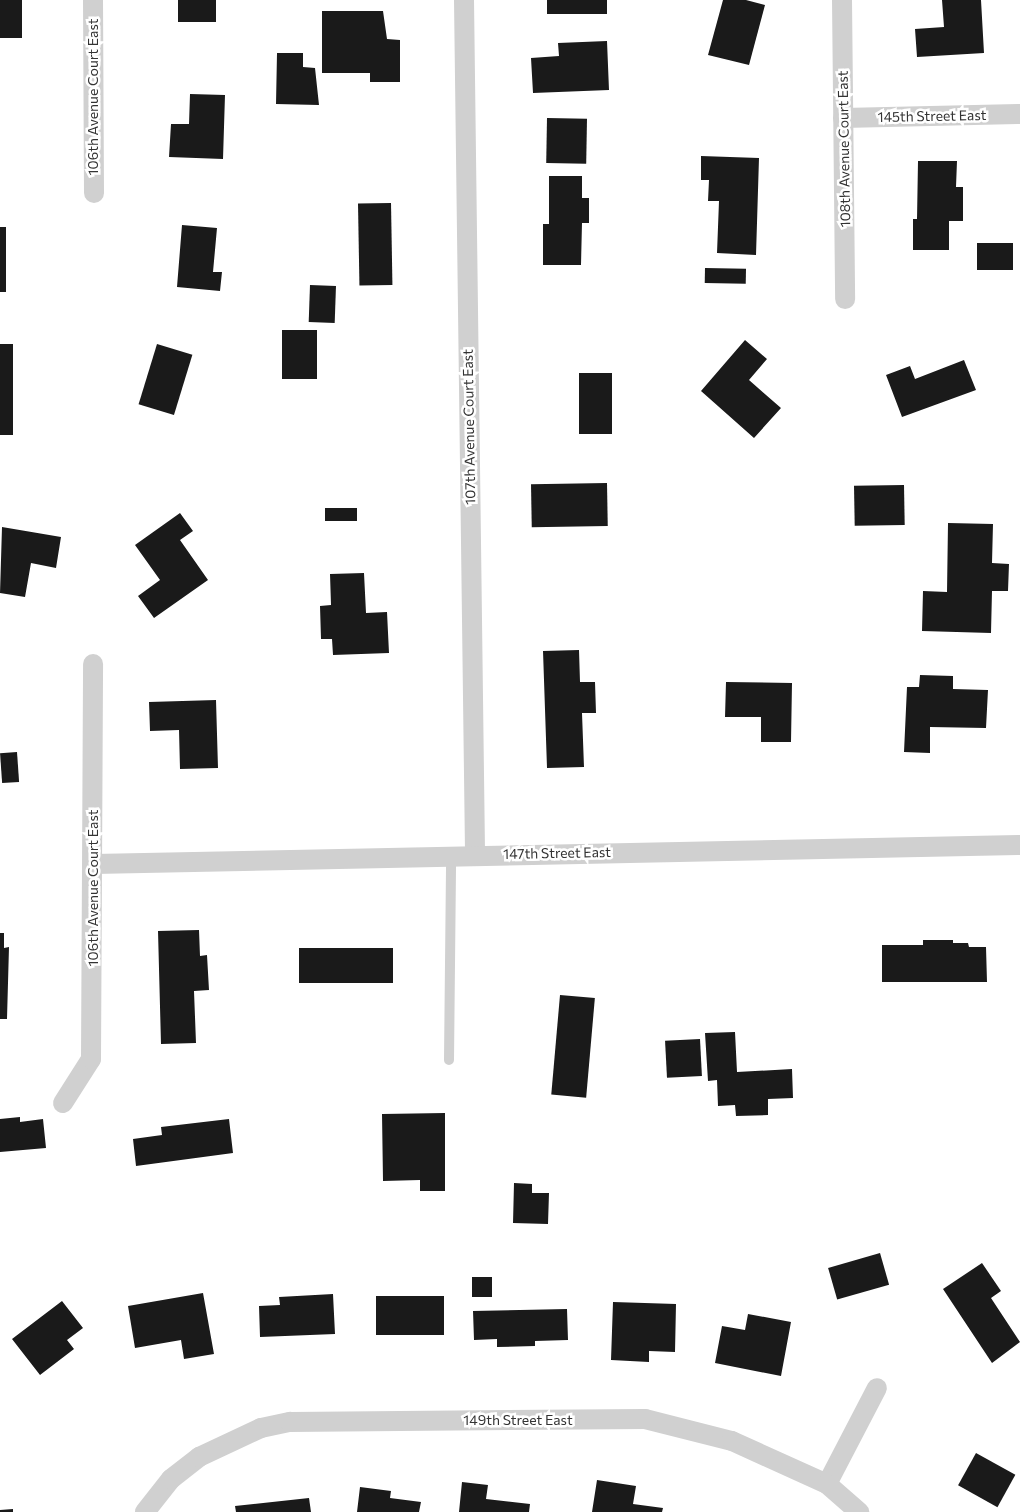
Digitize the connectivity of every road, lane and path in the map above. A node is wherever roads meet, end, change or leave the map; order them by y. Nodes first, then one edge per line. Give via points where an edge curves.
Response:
1 (93, 0) edge
2 (464, 0) edge
3 (842, 0) edge
4 (1020, 114) edge
5 (843, 118) junction
6 (94, 193) dead end
7 (845, 299) dead end
8 (93, 664) dead end
9 (1020, 845) edge
10 (475, 854) junction
11 (451, 855) junction
12 (94, 864) junction
13 (448, 1060) dead end
14 (63, 1103) dead end
15 (876, 1388) dead end
16 (826, 1484) junction
17 (145, 1512) edge
18 (859, 1512) edge

1 - 6 street, 106th Avenue Court East
2 - 10 street, 107th Avenue Court East
3 - 5 street, 108th Avenue Court East
4 - 5 street, 145th Street East
5 - 7 street, 108th Avenue Court East
8 - 12 street, 106th Avenue Court East
9 - 10 street, 147th Street East
10 - 11 street, 147th Street East
11 - 12 street, 147th Street East
11 - 13 lane
12 - 14 street, 106th Avenue Court East via 91,1059
15 - 16 street
16 - 17 street, 149th Street East via 732,1441 646,1418 290,1422 261,1428 208,1453 170,1479
16 - 18 street, 149th Street East

